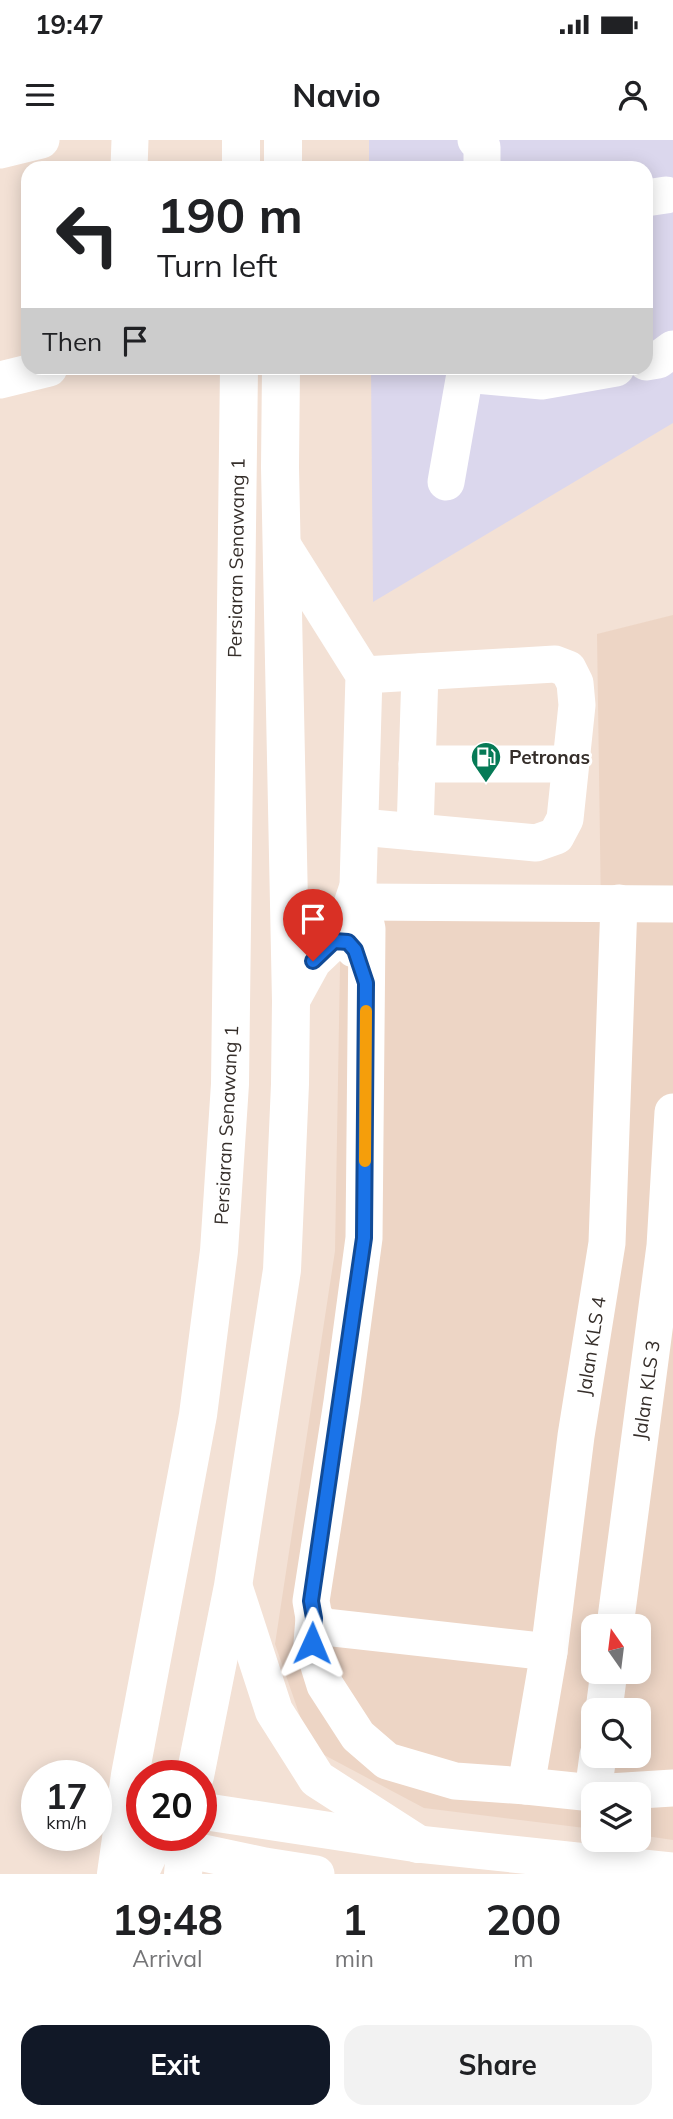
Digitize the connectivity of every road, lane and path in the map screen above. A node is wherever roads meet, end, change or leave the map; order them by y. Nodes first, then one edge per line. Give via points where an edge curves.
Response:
1 (41, 140) edge
2 (130, 140) edge
3 (241, 140) edge
4 (476, 140) edge
5 (0, 150) edge
6 (129, 161) edge
7 (241, 161) edge
8 (482, 161) edge
9 (673, 349) edge
10 (653, 361) edge
11 (21, 375) edge
12 (239, 375) edge
13 (281, 375) edge
14 (464, 375) edge
15 (496, 375) edge
16 (576, 375) edge
17 (0, 380) edge
18 (446, 482) dead end
19 (283, 547) junction
20 (420, 671) junction
21 (364, 675) junction
22 (417, 764) junction
23 (570, 764) junction
24 (361, 827) junction
25 (415, 832) junction
26 (360, 894) junction
27 (619, 903) junction
28 (673, 904) edge
29 (334, 941) junction
30 (366, 983) junction
31 (291, 1001) junction
32 (673, 1112) edge
33 (233, 1586) junction
34 (617, 1614) edge
35 (314, 1618) junction
36 (550, 1652) junction
37 (151, 1670) junction
38 (151, 1760) edge
39 (198, 1760) edge
40 (526, 1786) junction
41 (673, 1788) edge
42 (651, 1789) edge
43 (581, 1792) edge
44 (217, 1813) edge
45 (418, 1844) junction
46 (157, 1851) edge
47 (200, 1851) edge
48 (673, 1871) edge
49 (116, 1874) edge
50 (139, 1874) edge
51 (316, 1874) edge

1 - 5 street
2 - 6 street
3 - 7 main road
4 - 8 street via 482,147
9 - 10 street
11 - 17 street
12 - 37 main road, Persiaran Senawang 1 via 230,1084 219,1251 198,1415
13 - 19 main road
14 - 18 street
15 - 16 street via 542,381
19 - 21 street
19 - 31 main road
20 - 21 street
20 - 22 street
20 - 23 street via 555,664 568,669 577,705
21 - 24 street
22 - 23 street
22 - 25 street
23 - 25 street via 565,820 556,836 536,843
24 - 25 street
24 - 26 street
26 - 27 street
26 - 29 street
26 - 30 street via 366,929
27 - 28 street
27 - 36 street, Jalan KLS 4 via 607,1243 576,1436
29 - 30 street via 348,942 355,950
29 - 31 street via 313,961
30 - 35 street via 364,1238 311,1601
31 - 33 main road via 282,1270
32 - 34 street, Jalan KLS 3 via 665,1246
33 - 39 main road
33 - 45 main road via 274,1711 317,1779
35 - 36 street via 325,1628
35 - 40 street via 312,1643 325,1685 359,1736 387,1761 455,1782
36 - 40 street, Jalan KLS 4
37 - 38 main road
37 - 49 main road, Persiaran Senawang 1
40 - 43 street
41 - 42 street
44 - 45 street
45 - 48 street
46 - 50 main road via 149,1853
47 - 51 street

